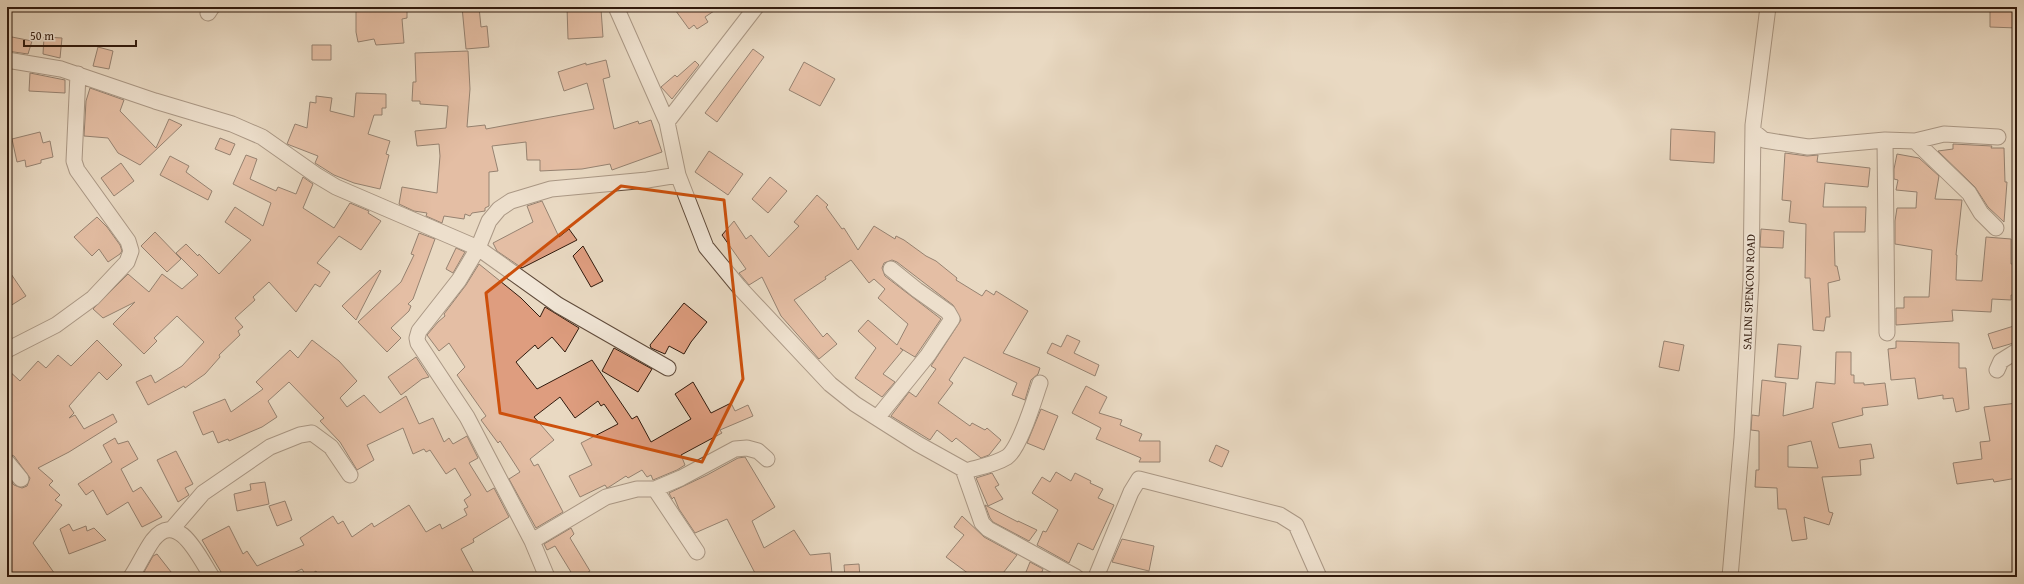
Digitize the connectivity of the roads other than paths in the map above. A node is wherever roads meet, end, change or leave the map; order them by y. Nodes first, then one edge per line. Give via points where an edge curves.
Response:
1 (616, 7) edge
2 (756, 7) edge
3 (1768, 7) edge
4 (7, 60) edge
5 (78, 74) junction
6 (667, 122) junction
7 (1753, 131) junction
8 (1998, 137) dead end
9 (1885, 140) junction
10 (1915, 141) junction
11 (678, 175) junction
12 (1996, 228) dead end
13 (478, 248) junction
14 (891, 269) dead end
15 (1886, 333) dead end
16 (7, 350) edge
17 (2017, 351) edge
18 (668, 368) dead end
19 (1997, 370) dead end
20 (1040, 383) dead end
21 (876, 418) junction
22 (767, 459) dead end
23 (7, 462) edge
24 (965, 471) junction
25 (350, 475) dead end
26 (21, 479) dead end
27 (655, 489) junction
28 (172, 529) junction
29 (532, 540) junction
30 (697, 552) dead end
31 (132, 577) edge
32 (212, 577) edge
33 (547, 577) edge
34 (1076, 577) edge
35 (1096, 577) edge
36 (1319, 577) edge
37 (1730, 577) edge

1 - 6 street
2 - 6 street
3 - 7 street, SALINI SPENCON ROAD
4 - 5 street
5 - 13 street via 232,124 262,137 336,187
5 - 16 street via 74,161 77,170 128,241 131,251 128,262 93,298 56,325
6 - 11 street
7 - 9 street via 1764,140 1808,147
7 - 37 street, SALINI SPENCON ROAD via 1751,280 1742,438
8 - 10 street via 1944,134
9 - 10 street
9 - 15 street
10 - 12 street via 1969,193 1981,213
11 - 13 street via 551,189 511,201 499,209 489,221
11 - 21 street via 706,247 720,266 830,384
13 - 18 street via 558,305
13 - 29 street via 459,280 419,331 417,338 467,417
14 - 21 street via 948,312 952,319 928,355
17 - 19 street via 2001,361
20 - 24 street via 1010,455 994,464
21 - 24 street
22 - 27 street via 758,451 735,448 681,478
23 - 26 street
24 - 34 street via 982,523 988,529
25 - 28 street via 331,446 312,433 300,435 270,447 204,493
27 - 29 street via 638,489 606,497
27 - 30 street
28 - 31 street via 163,531 153,540
28 - 32 street via 188,539
29 - 33 street
35 - 36 street via 1131,492 1139,479 1280,515 1290,520 1296,525

